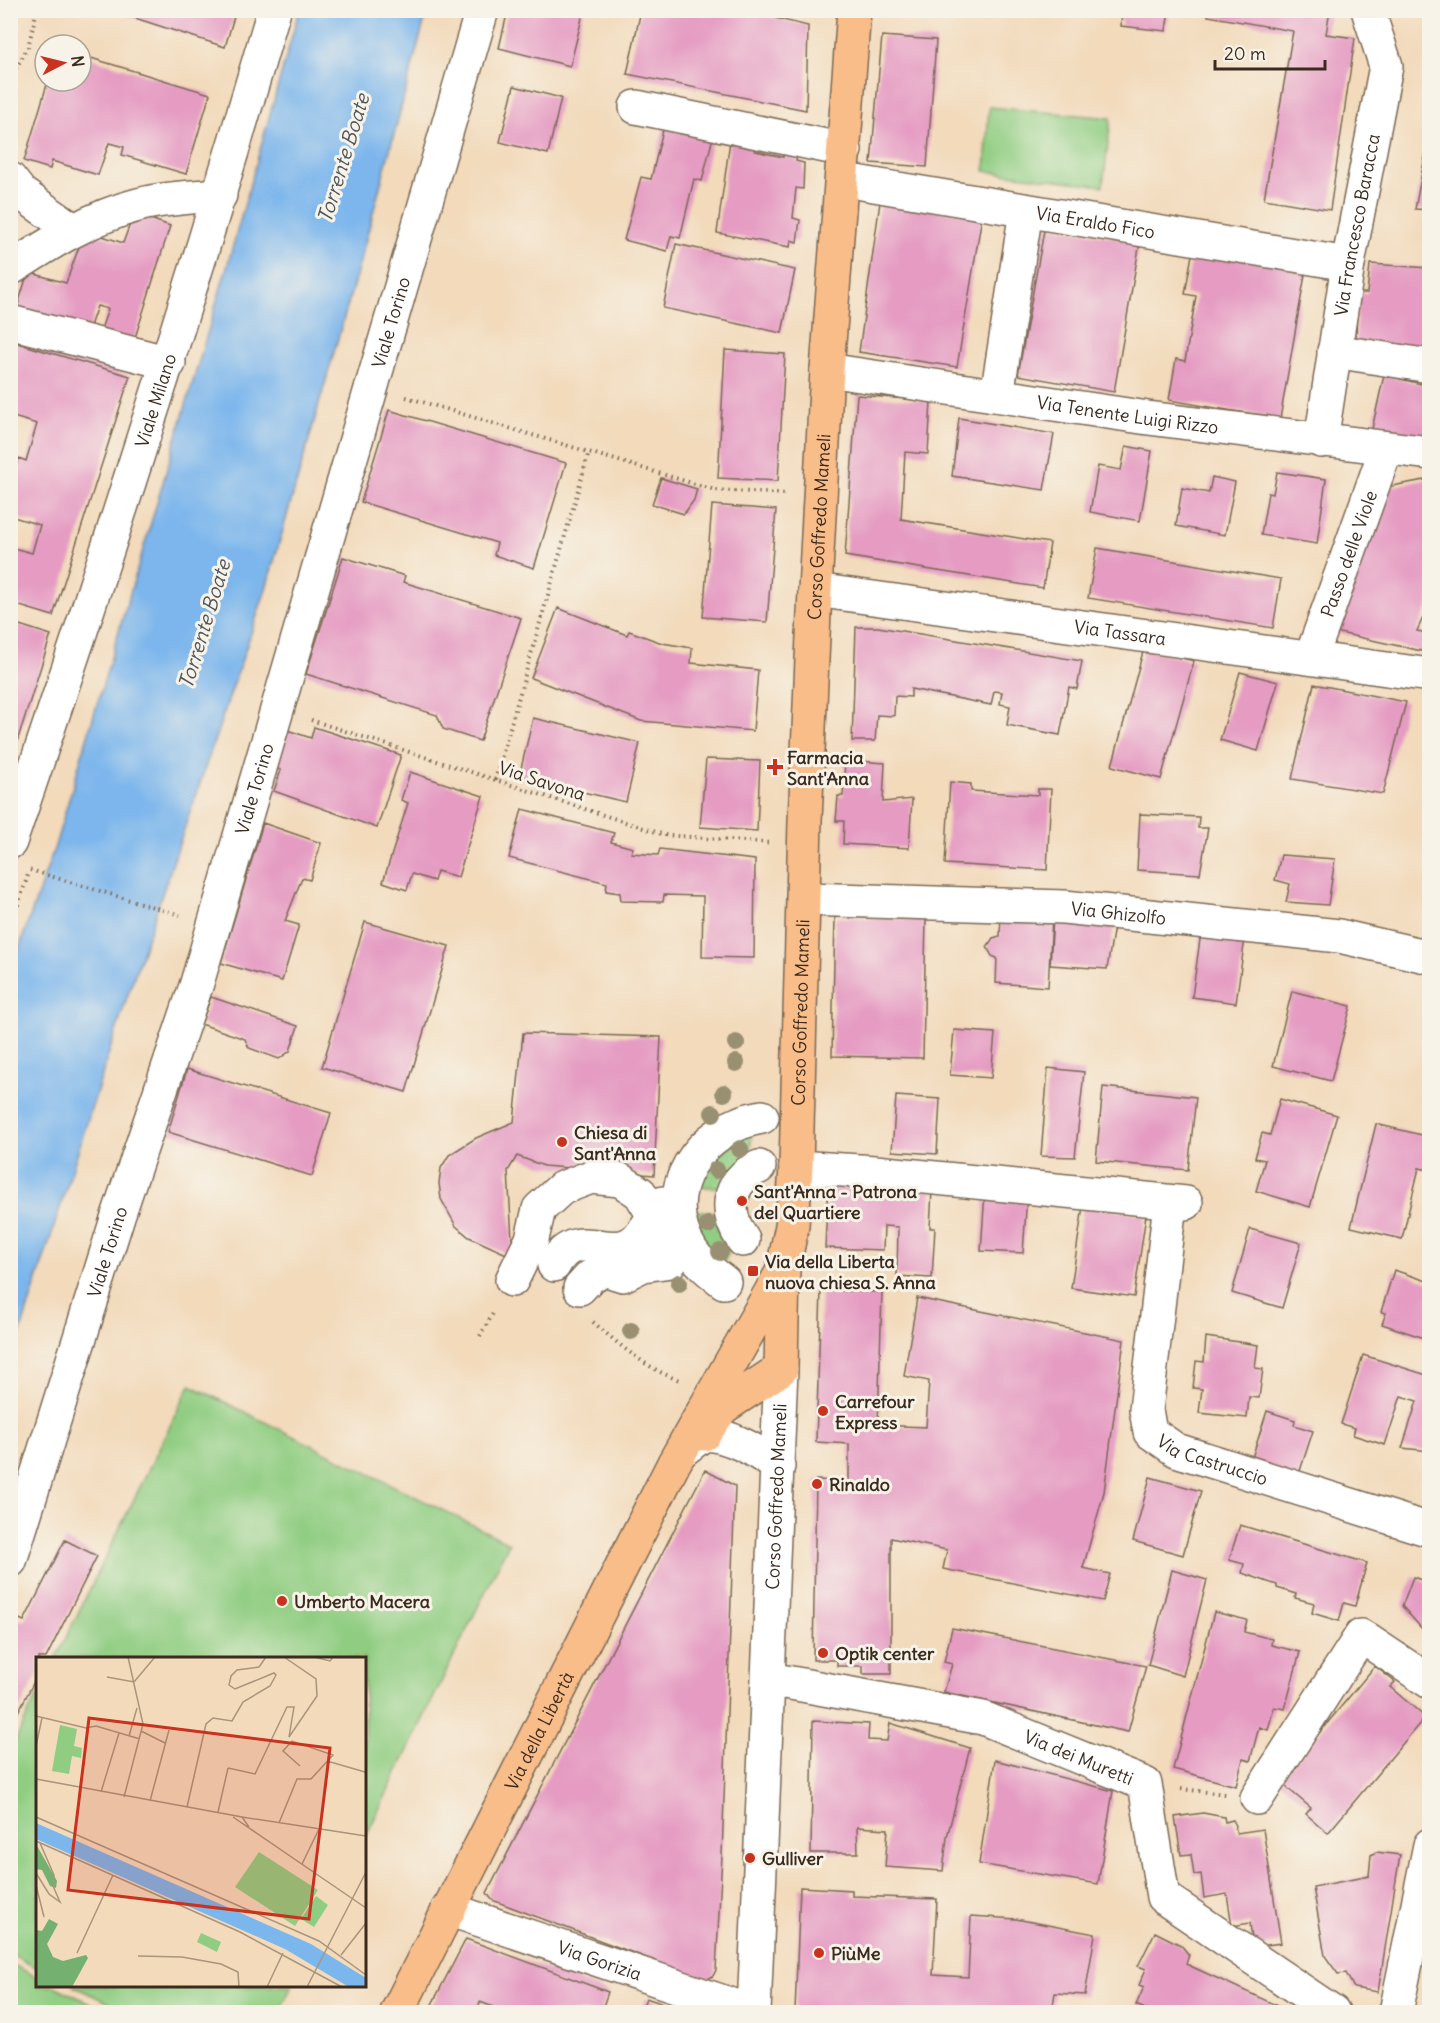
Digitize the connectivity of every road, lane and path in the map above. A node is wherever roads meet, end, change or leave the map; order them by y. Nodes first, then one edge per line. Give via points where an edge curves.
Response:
1 (37, 10) edge
2 (274, 10) edge
3 (482, 10) edge
4 (854, 10) edge
5 (1368, 10) edge
6 (10, 80) edge
7 (636, 107) dead end
8 (844, 165) junction
9 (10, 179) edge
10 (220, 195) junction
11 (1026, 211) junction
12 (73, 230) junction
13 (1348, 264) junction
14 (10, 269) edge
15 (10, 322) edge
16 (1334, 351) junction
17 (169, 363) junction
18 (1430, 366) edge
19 (827, 370) junction
20 (372, 387) junction
21 (997, 395) junction
22 (1321, 441) junction
23 (1386, 449) junction
24 (589, 452) junction
25 (1430, 453) edge
26 (821, 495) junction
27 (815, 590) junction
28 (1311, 658) junction
29 (1423, 674) dead end
30 (277, 709) junction
31 (495, 780) junction
32 (20, 786) edge
33 (10, 842) edge
34 (805, 845) junction
35 (34, 871) dead end
36 (804, 899) junction
37 (183, 916) dead end
38 (1430, 957) edge
39 (762, 1117) dead end
40 (759, 1167) dead end
41 (796, 1167) junction
42 (666, 1206) junction
43 (743, 1239) dead end
44 (554, 1265) dead end
45 (783, 1269) junction
46 (512, 1280) dead end
47 (724, 1282) dead end
48 (580, 1288) dead end
49 (636, 1358) dead end
50 (782, 1369) junction
51 (680, 1380) dead end
52 (693, 1442) junction
53 (778, 1466) junction
54 (1430, 1530) edge
55 (10, 1561) edge
56 (769, 1679) junction
57 (1430, 1682) edge
58 (1145, 1784) junction
59 (1257, 1798) joint
60 (1430, 1845) edge
61 (448, 1909) junction
62 (1332, 2012) edge
63 (397, 2013) edge
64 (753, 2013) edge
65 (1396, 2013) edge

1 - 6 path via 28,46
2 - 10 street, Viale Milano
3 - 20 street, Viale Torino
4 - 8 main road, Corso Goffredo Mameli
5 - 13 street, Via Francesco Baracca via 1386,66
7 - 8 street, Via Eraldo Fico
8 - 11 street, Via Eraldo Fico
8 - 19 main road, Corso Goffredo Mameli
9 - 12 street via 21,193
10 - 12 street via 138,205
10 - 17 street, Viale Milano
11 - 13 street, Via Eraldo Fico
11 - 21 street
12 - 14 street
13 - 16 street, Via Francesco Baracca
15 - 17 street
16 - 18 street
16 - 22 street, Via Francesco Baracca
17 - 32 street, Viale Milano via 64,688
19 - 21 street, Via Tenente Luigi Rizzo
19 - 26 main road, Corso Goffredo Mameli
20 - 24 path
20 - 30 street, Viale Torino
21 - 22 street, Via Tenente Luigi Rizzo
22 - 23 street, Via Tenente Luigi Rizzo
23 - 25 street, Via Tenente Luigi Rizzo
23 - 28 street, Passo delle Viole
24 - 26 path via 715,490
24 - 31 path
26 - 27 main road, Corso Goffredo Mameli
27 - 28 street, Via Tassara
27 - 34 main road, Corso Goffredo Mameli
28 - 29 street, Via Tassara
30 - 31 path, Via Savona
30 - 55 street, Viale Torino via 197,983 118,1216
31 - 34 path, Via Savona via 665,835
32 - 33 street, Viale Milano
34 - 36 main road, Corso Goffredo Mameli
35 - 37 path
36 - 38 street, Via Ghizolfo via 1064,908 1339,936
36 - 41 main road, Corso Goffredo Mameli
39 - 42 street via 741,1121 701,1149
40 - 43 street via 736,1184 729,1200 735,1228
41 - 45 main road, Corso Goffredo Mameli via 792,1226
41 - 54 street, Via Castruccio via 1178,1203 1146,1410 1150,1432 1176,1450
42 - 44 street via 628,1246 571,1246
42 - 46 street via 620,1180 591,1177 562,1188 539,1209 532,1239
42 - 47 street via 681,1222 690,1250
42 - 48 street via 661,1246 671,1261 643,1266 623,1275 604,1269
45 - 50 main road, Corso Goffredo Mameli
45 - 52 main road, Via della Libertà
49 - 51 path via 659,1373
50 - 52 main road, Via della Libertà via 722,1408
50 - 53 street, Corso Goffredo Mameli
52 - 53 street via 719,1435
52 - 61 main road, Via della Libertà
53 - 56 street, Corso Goffredo Mameli
56 - 58 street, Via dei Muretti via 983,1718
56 - 64 street, Corso Goffredo Mameli
57 - 59 street via 1361,1636
58 - 59 path
58 - 62 street, Via dei Muretti via 1163,1898
60 - 65 street
61 - 63 main road, Via della Libertà
61 - 64 street, Via Gorizia

